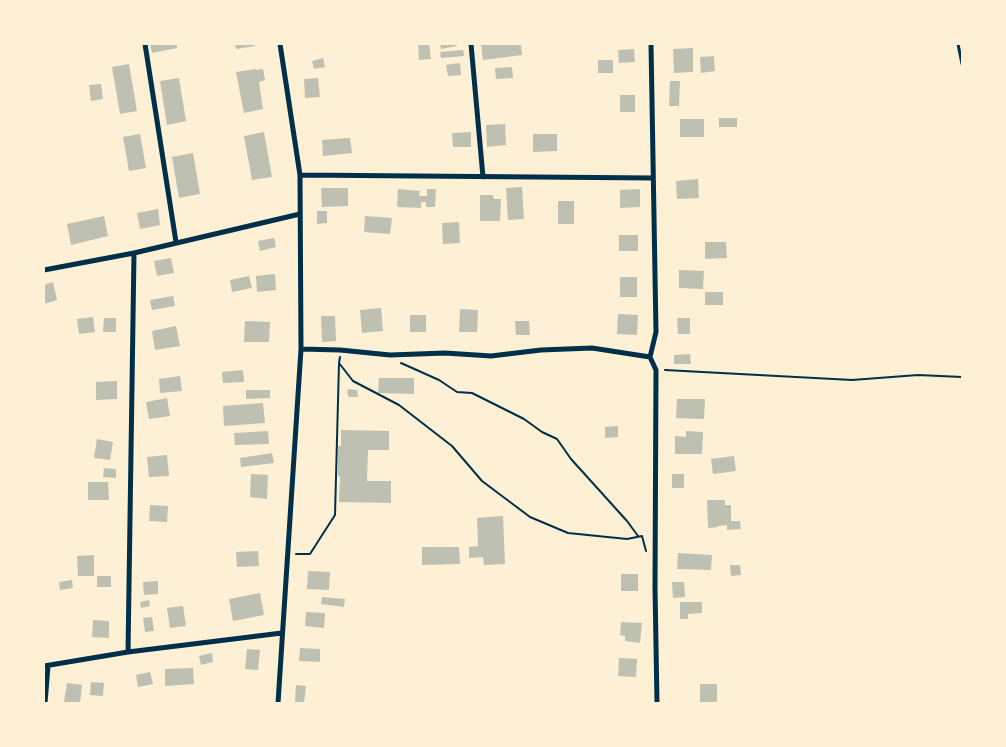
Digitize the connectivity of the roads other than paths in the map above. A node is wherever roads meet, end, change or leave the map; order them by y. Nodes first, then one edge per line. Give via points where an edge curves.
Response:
1 (145, 44) edge
2 (280, 44) edge
3 (471, 44) edge
4 (651, 44) edge
5 (958, 44) edge
6 (962, 64) edge
7 (300, 175) junction
8 (483, 177) junction
9 (653, 178) junction
10 (300, 214) junction
11 (176, 242) junction
12 (134, 253) junction
13 (44, 270) edge
14 (301, 349) junction
15 (650, 357) junction
16 (282, 633) junction
17 (128, 652) junction
18 (46, 666) edge
19 (45, 703) edge
20 (278, 703) edge
21 (657, 703) edge

1 - 11 street
2 - 7 street
3 - 8 street
4 - 9 street
5 - 6 lane
7 - 8 street
7 - 10 street
8 - 9 street
9 - 15 street via 656,332
10 - 11 street
10 - 14 street
11 - 12 street
12 - 13 street
12 - 17 street
14 - 15 street via 390,355 445,353 492,356 592,348
14 - 16 street
15 - 21 street via 656,370
16 - 17 street
16 - 20 street
17 - 18 street
18 - 19 street

